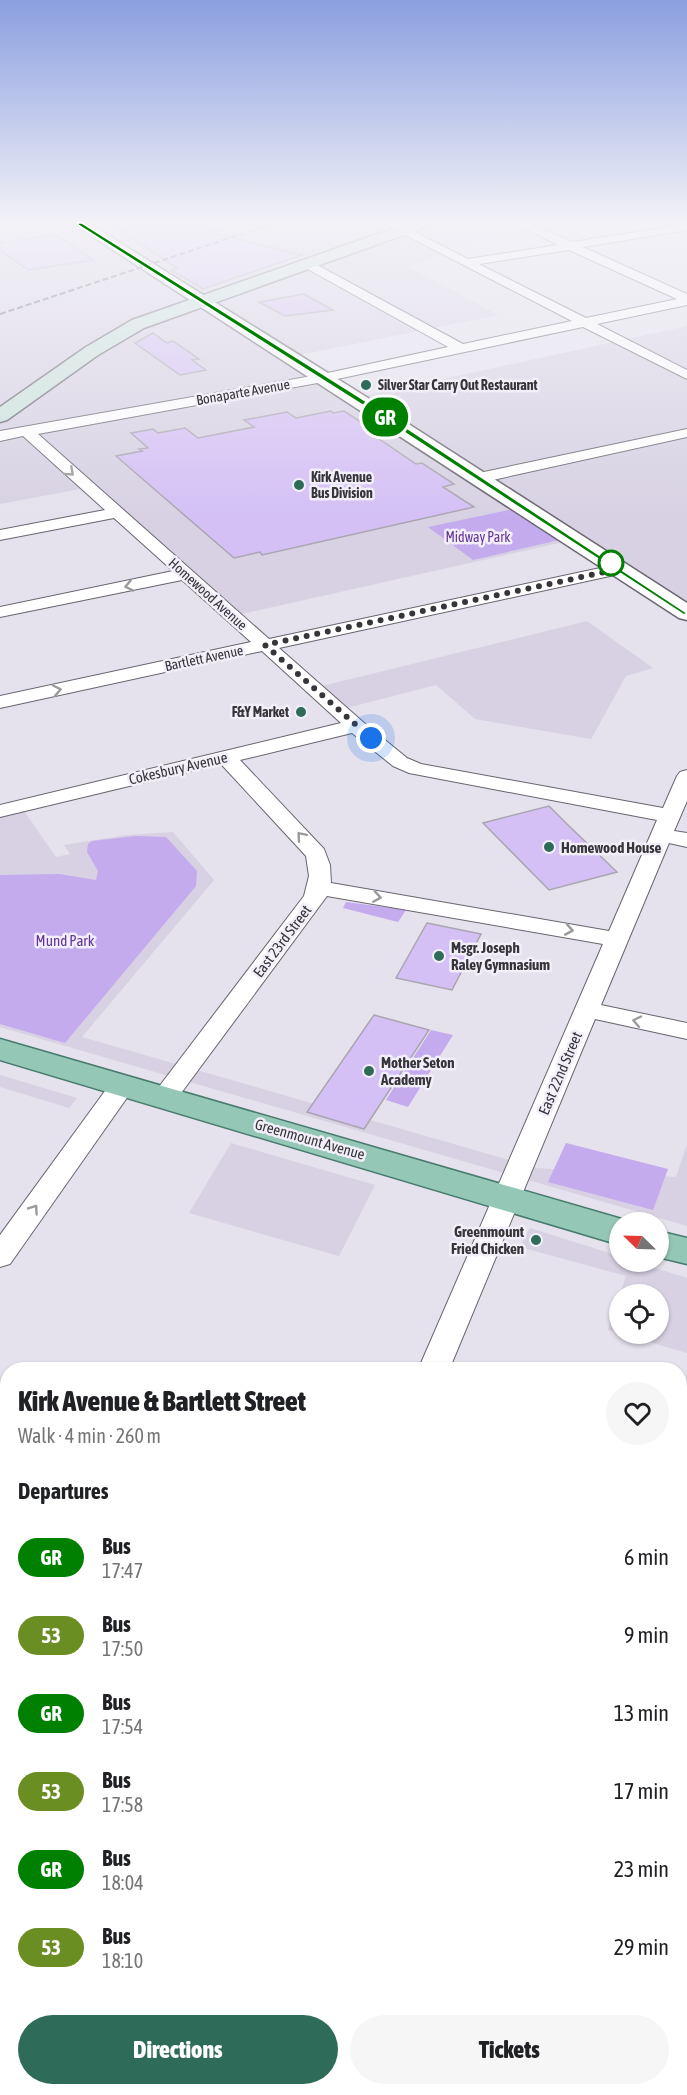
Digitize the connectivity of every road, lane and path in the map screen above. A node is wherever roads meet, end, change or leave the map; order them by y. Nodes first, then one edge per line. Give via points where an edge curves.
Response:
1 (144, 322) edge
2 (235, 322) edge
3 (412, 322) edge
4 (583, 322) joint
5 (459, 348) junction
6 (687, 375) edge
7 (323, 378) junction
8 (0, 417) edge
9 (0, 423) edge
10 (45, 429) junction
11 (27, 432) junction
12 (687, 433) edge
13 (0, 436) edge
14 (662, 438) junction
15 (679, 448) dead end
16 (479, 478) junction
17 (117, 513) junction
18 (0, 535) edge
19 (619, 569) junction
20 (186, 574) junction
21 (0, 612) edge
22 (687, 613) edge
23 (265, 645) junction
24 (0, 702) edge
25 (356, 726) junction
26 (226, 757) junction
27 (687, 776) edge
28 (0, 811) edge
29 (666, 825) junction
30 (687, 840) edge
31 (319, 888) junction
32 (617, 939) junction
33 (587, 1010) junction
34 (687, 1031) edge
35 (0, 1049) edge
36 (122, 1086) junction
37 (164, 1098) junction
38 (507, 1197) junction
39 (609, 1229) edge
40 (669, 1247) edge
41 (687, 1251) edge
42 (0, 1257) edge
43 (436, 1362) edge

1 - 8 main road via 118,334
2 - 7 street
3 - 5 street
4 - 5 street, Bonaparte Avenue
4 - 6 street
5 - 7 street, Bonaparte Avenue
7 - 10 street, Bonaparte Avenue
7 - 16 street
9 - 10 street, Bonaparte Avenue
10 - 11 street, Bonaparte Avenue
11 - 13 street, Bonaparte Avenue
11 -> 17 street, Homewood Avenue
12 - 14 street
14 - 15 street
14 - 16 street
16 - 19 street
17 - 18 street
17 - 20 street, Homewood Avenue
19 - 22 street
19 - 23 street, Bartlett Avenue
20 -> 21 street
20 - 23 street, Homewood Avenue
24 -> 23 street, Bartlett Avenue
23 - 25 street, Homewood Avenue
25 - 26 street, Cokesbury Avenue
25 - 29 street, Homewood Avenue via 400,762 416,769
26 - 28 street, Cokesbury Avenue
31 -> 26 street, East 23rd Street via 320,863 316,854
27 - 29 street, East 22nd Street
29 - 30 street, Homewood Avenue
29 - 32 street, East 22nd Street
31 -> 32 street
31 - 37 street, East 23rd Street
32 - 33 street, East 22nd Street
34 -> 33 street
33 - 38 street, East 22nd Street
35 - 36 main road, Greenmount Avenue
36 - 37 main road, Greenmount Avenue
42 -> 36 street
37 - 38 main road, Greenmount Avenue
38 - 39 main road, Greenmount Avenue
38 - 43 street, East 22nd Street
40 - 41 main road

